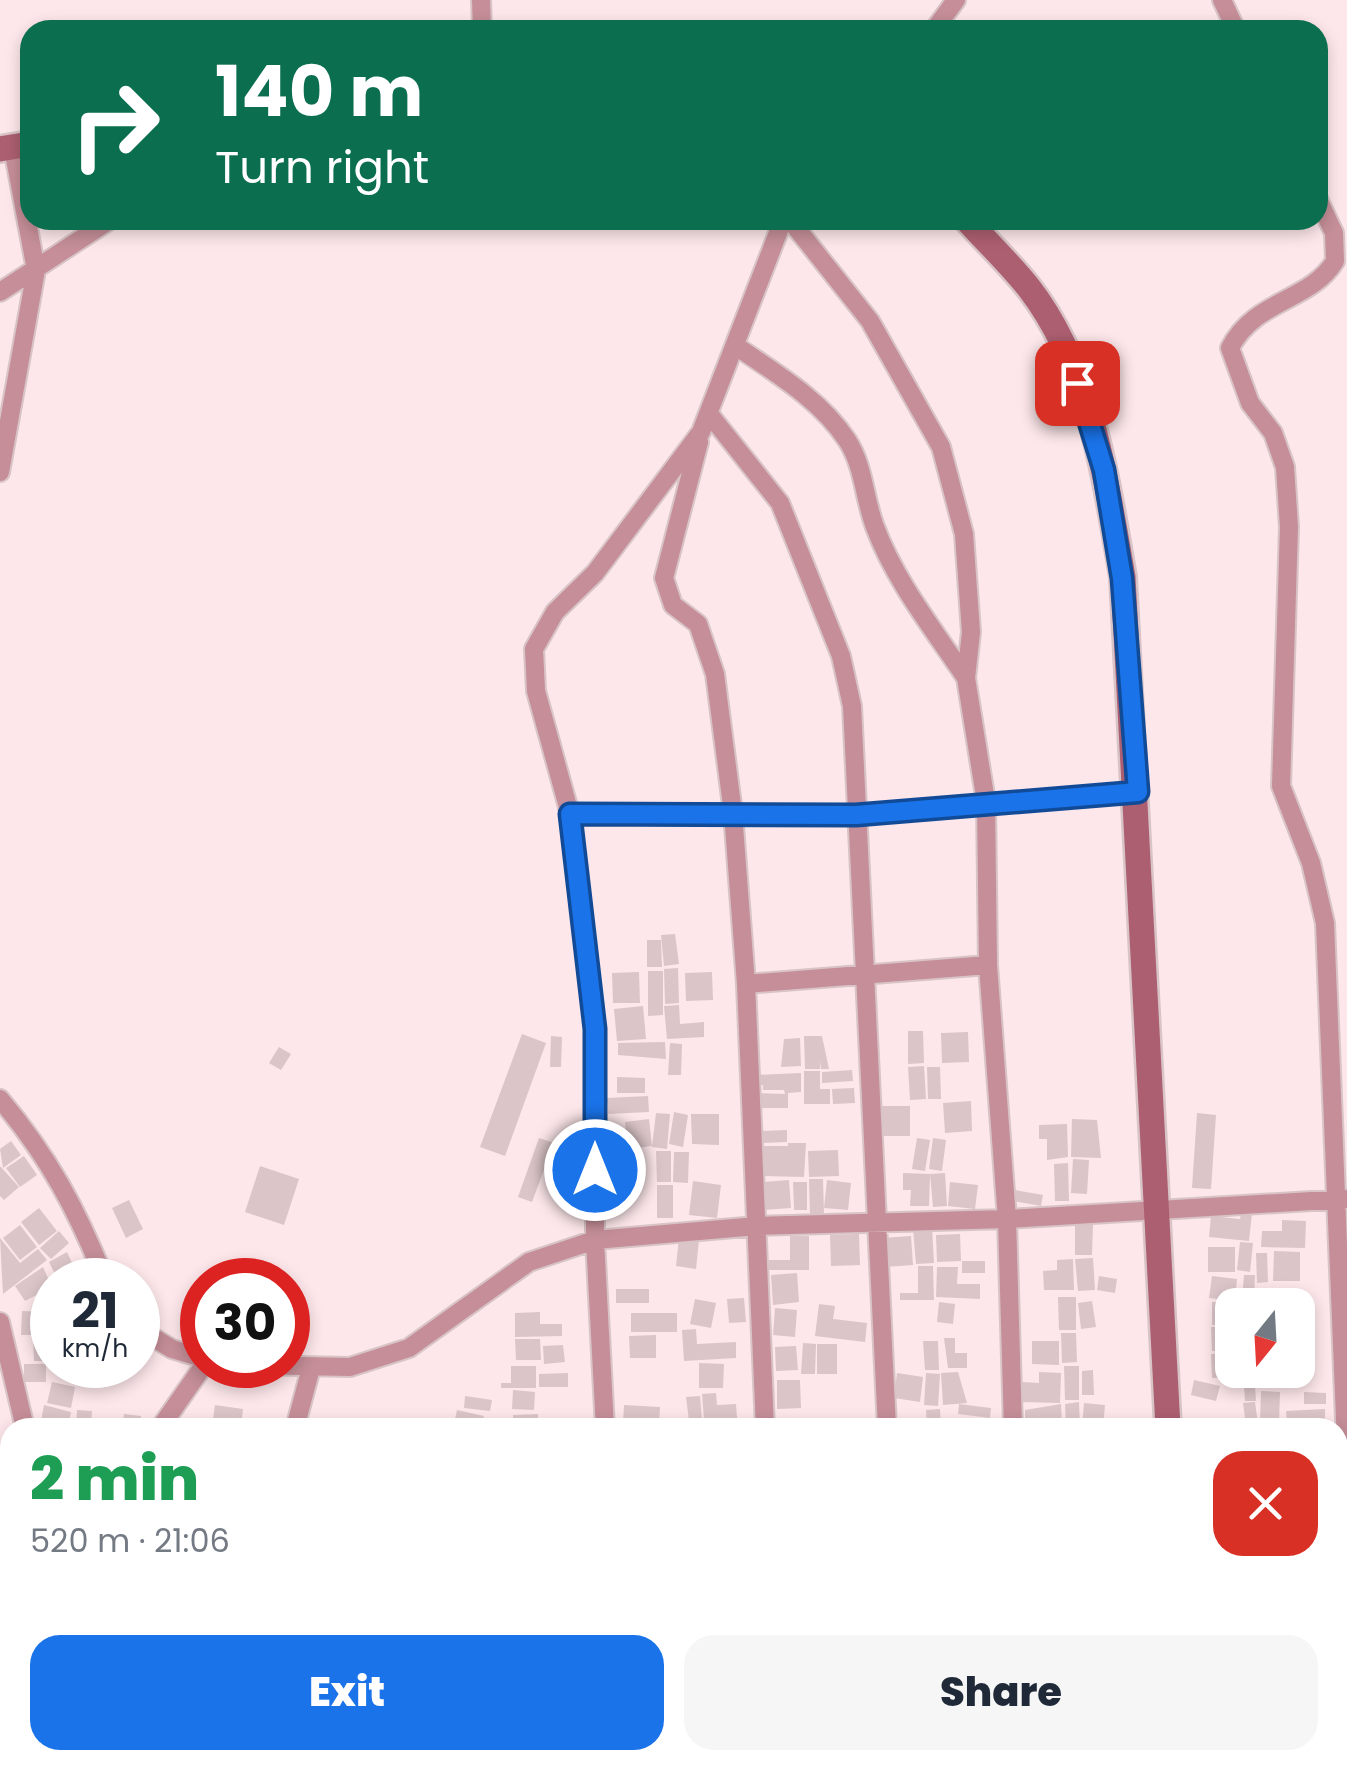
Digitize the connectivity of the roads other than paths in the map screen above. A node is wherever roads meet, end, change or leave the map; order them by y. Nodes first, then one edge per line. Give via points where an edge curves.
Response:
1 (14, 147) edge
2 (20, 181) edge
3 (1328, 220) edge
4 (29, 230) edge
5 (95, 230) edge
6 (782, 230) edge
7 (794, 230) edge
8 (976, 230) edge
9 (36, 270) junction
10 (0, 292) edge
11 (736, 346) junction
12 (710, 415) junction
13 (702, 432) junction
14 (0, 472) edge
15 (966, 678) junction
16 (1138, 792) junction
17 (986, 802) junction
18 (734, 813) junction
19 (570, 814) junction
20 (856, 815) junction
21 (988, 964) junction
22 (864, 977) junction
23 (746, 984) junction
24 (0, 1099) edge
25 (1341, 1200) edge
26 (1157, 1210) junction
27 (1007, 1219) junction
28 (878, 1224) junction
29 (757, 1226) junction
30 (595, 1240) junction
31 (96, 1258) edge
32 (0, 1322) edge
33 (311, 1368) joint
34 (188, 1388) edge
35 (23, 1418) edge
36 (167, 1418) edge
37 (298, 1418) edge
38 (604, 1418) edge
39 (766, 1418) edge
40 (887, 1418) edge
41 (1013, 1418) edge
42 (1167, 1418) edge
43 (1346, 1418) edge

1 - 2 street
3 - 25 street via 1335,261 1318,280 1255,314 1230,348 1285,467 1290,527 1281,786 1312,863 1325,923
4 - 9 street
5 - 9 street
6 - 11 street
7 - 15 street via 870,321 941,447 964,534 972,632
8 - 16 street via 1030,290 1068,354 1104,470 1122,578
9 - 10 street
9 - 14 street
11 - 12 street
11 - 15 street via 810,398 847,440 874,526
12 - 13 street
12 - 20 street via 780,503 841,656 852,706
13 - 18 street via 664,578 674,604 698,624 716,674
13 - 19 street via 595,573 555,612 534,649 536,690
15 - 17 street
16 - 17 street
16 - 26 street
17 - 20 street
17 - 21 street
18 - 19 street
18 - 20 street
18 - 23 street
19 - 30 street via 595,1029
20 - 22 street
21 - 22 street
21 - 27 street
22 - 23 street
22 - 28 street
23 - 29 street
24 - 31 street via 76,1208
25 - 26 street
25 - 43 street
26 - 27 street
26 - 42 street
27 - 28 street
27 - 41 street
28 - 29 street
28 - 40 street
29 - 30 street
29 - 39 street
30 - 33 street via 529,1262 410,1348 350,1367
30 - 38 street
32 - 35 street
33 - 37 street
34 - 36 street

